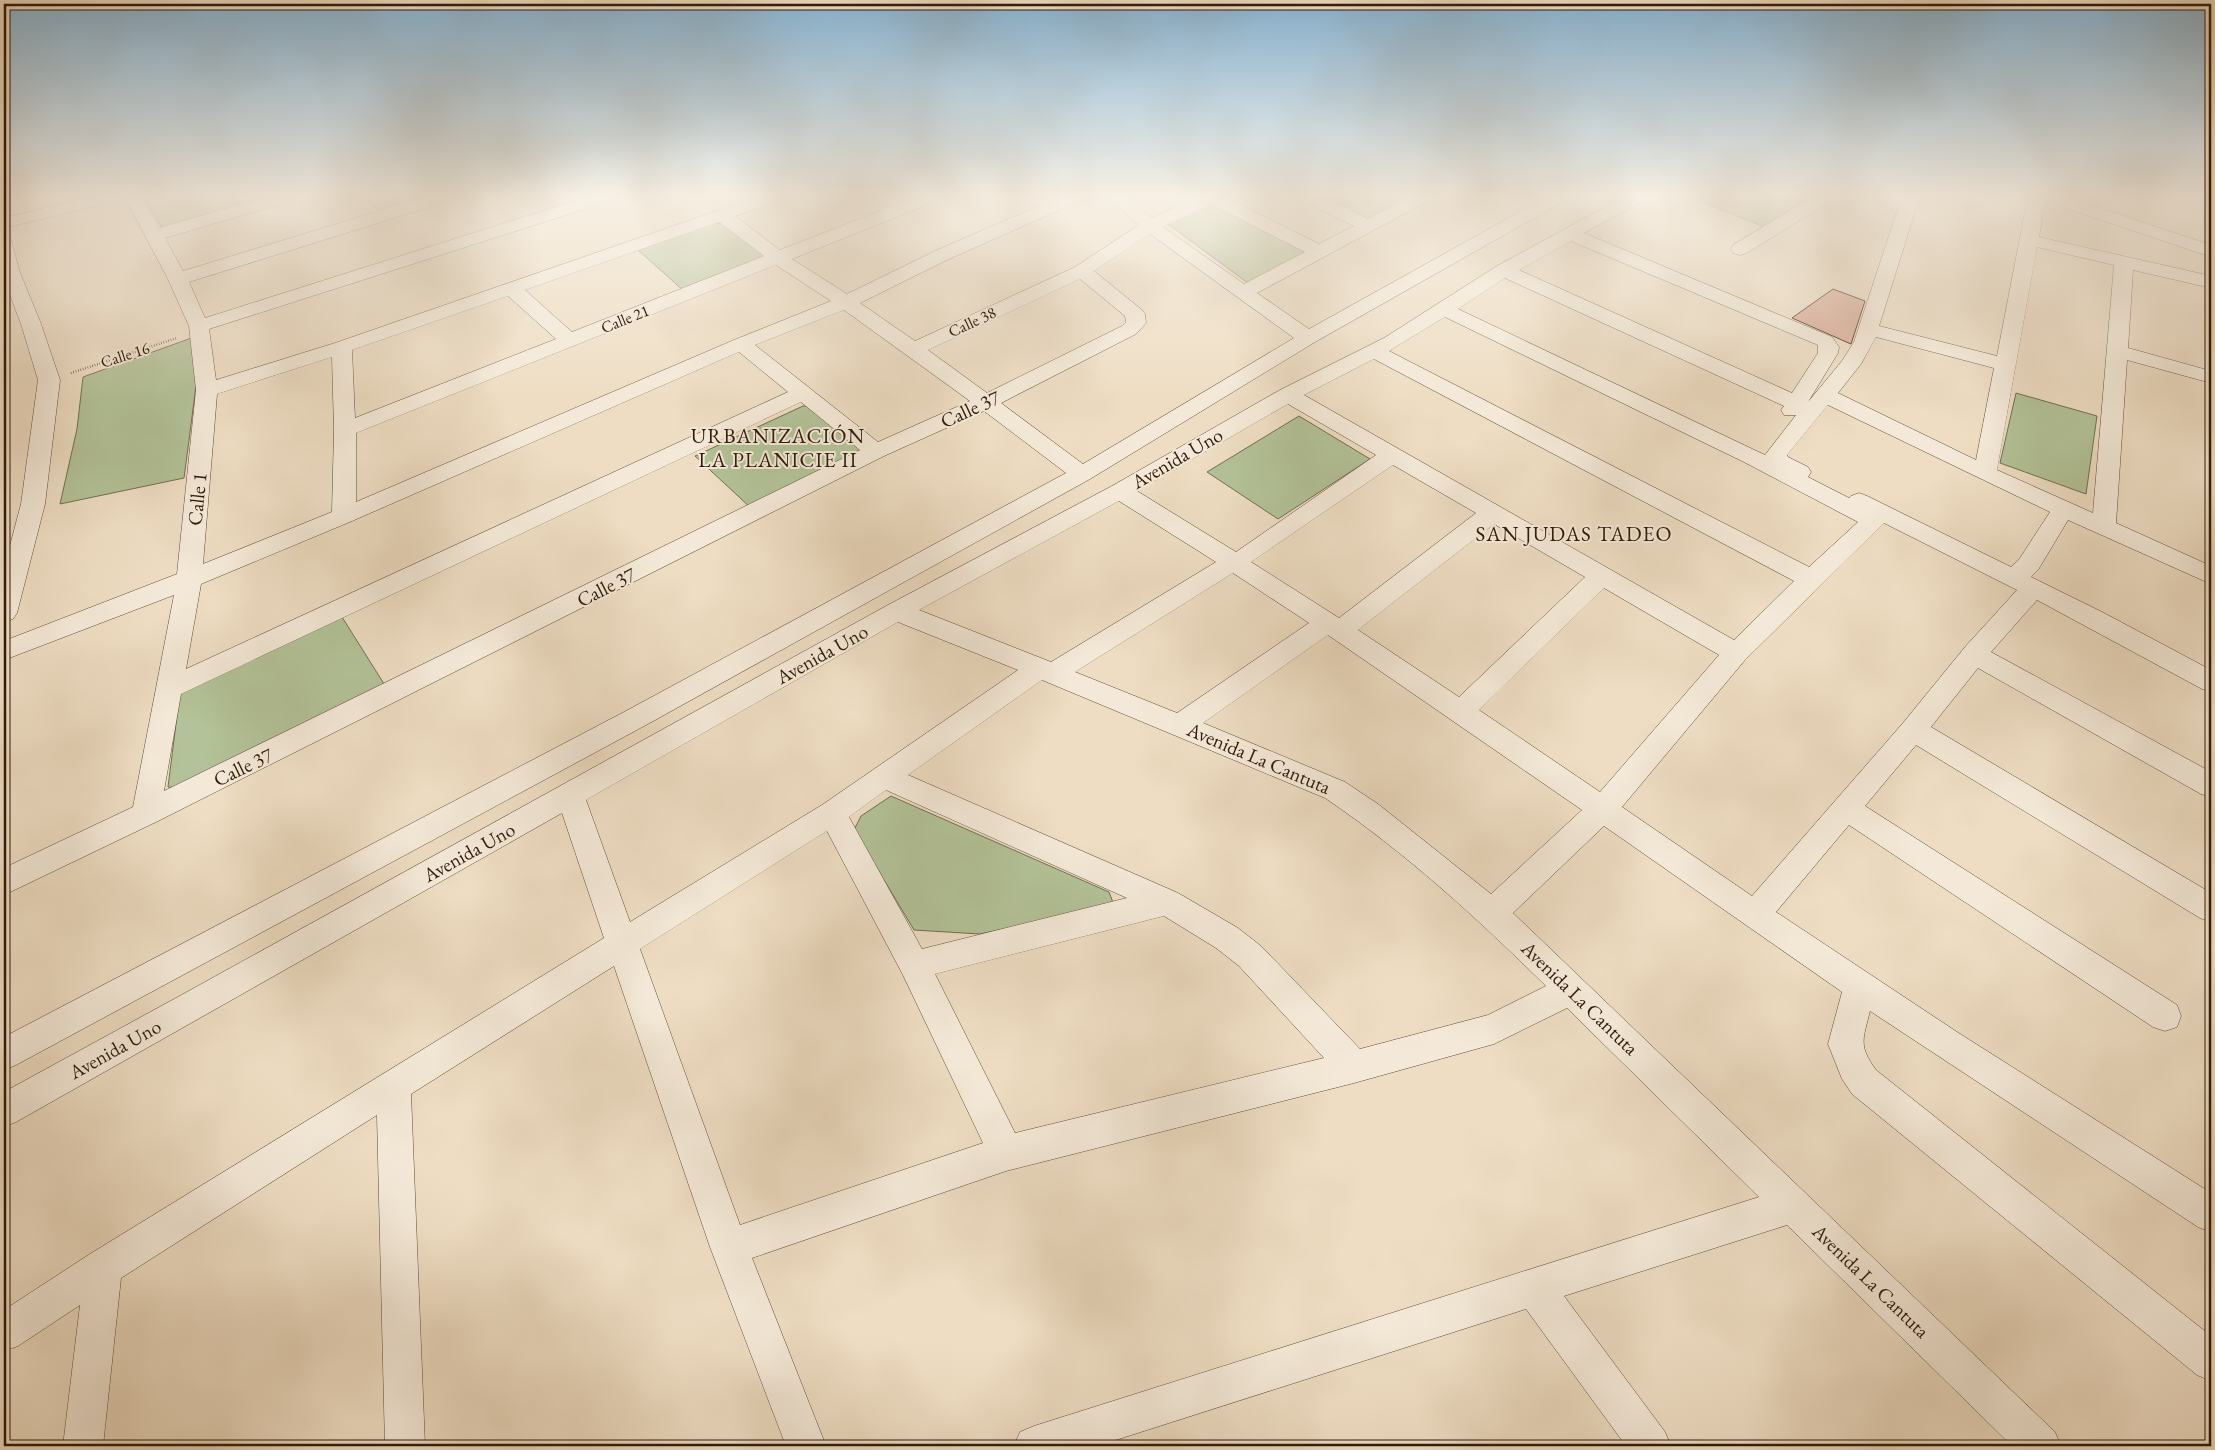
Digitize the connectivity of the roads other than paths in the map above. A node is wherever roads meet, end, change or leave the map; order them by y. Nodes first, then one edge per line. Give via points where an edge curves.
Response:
1 (9, 264) edge
2 (170, 264) edge
3 (225, 264) edge
4 (398, 264) edge
5 (579, 264) edge
6 (764, 264) edge
7 (787, 264) edge
8 (924, 264) edge
9 (1093, 264) edge
10 (1204, 264) edge
11 (1298, 264) edge
12 (1440, 264) edge
13 (1516, 264) edge
14 (1641, 264) edge
15 (1889, 264) edge
16 (2024, 264) edge
17 (2124, 264) edge
18 (2131, 264) edge
19 (1504, 270) junction
20 (1082, 271) junction
21 (178, 278) junction
22 (2211, 282) edge
23 (510, 287) junction
24 (1244, 292) junction
25 (846, 302) junction
26 (1443, 309) junction
27 (200, 328) junction
28 (1868, 329) junction
29 (1308, 338) junction
30 (570, 342) junction
31 (741, 344) junction
32 (342, 347) junction
33 (914, 349) junction
34 (1374, 351) junction
35 (2117, 351) junction
36 (2005, 365) junction
37 (1822, 366) junction
38 (1842, 373) junction
39 (2211, 377) edge
40 (207, 390) junction
41 (803, 393) junction
42 (1825, 394) junction
43 (1288, 395) junction
44 (986, 402) junction
45 (1798, 404) junction
46 (345, 430) junction
47 (876, 451) junction
48 (1392, 455) junction
49 (1752, 457) junction
50 (1985, 472) junction
51 (1082, 474) junction
52 (1120, 491) junction
53 (2064, 508) junction
54 (1492, 513) junction
55 (344, 516) junction
56 (2104, 527) junction
57 (1241, 558) junction
58 (1602, 576) junction
59 (2211, 576) edge
60 (1811, 579) junction
61 (189, 580) junction
62 (2022, 586) junction
63 (897, 611) junction
64 (4, 613) edge
65 (1334, 627) junction
66 (4, 651) edge
67 (1736, 653) junction
68 (1974, 654) junction
69 (1045, 672) junction
70 (2211, 682) edge
71 (168, 688) junction
72 (1460, 712) junction
73 (1180, 725) junction
74 (1913, 730) junction
75 (884, 777) junction
76 (2211, 786) edge
77 (570, 796) junction
78 (1846, 808) junction
79 (1603, 809) junction
80 (832, 813) junction
81 (146, 814) junction
82 (4, 882) edge
83 (1167, 902) junction
84 (2211, 909) edge
85 (1492, 913) junction
86 (1755, 914) junction
87 (622, 945) junction
88 (914, 965) junction
89 (1860, 987) junction
90 (1572, 989) junction
91 (2165, 1016) dead end
92 (4, 1054) edge
93 (1354, 1068) junction
94 (394, 1086) junction
95 (4, 1110) edge
96 (1006, 1153) junction
97 (1792, 1205) junction
98 (2211, 1214) edge
99 (729, 1247) junction
100 (103, 1267) junction
101 (1533, 1286) junction
102 (4, 1332) edge
103 (2211, 1361) edge
104 (82, 1446) edge
105 (405, 1446) edge
106 (806, 1446) edge
107 (1034, 1446) edge
108 (1651, 1446) edge
109 (2041, 1446) edge

1 - 64 street via 49,380 32,504
2 - 21 street, Calle 1
3 - 21 street
4 - 27 street
5 - 23 street
6 - 30 street, Calle 21
7 - 25 street
8 - 25 street
9 - 20 street, Calle 38
10 - 24 street
11 - 24 street
12 - 29 street, Avenida Uno
13 - 19 street, Avenida Uno
14 - 37 street via 1825,341 1829,347
15 - 28 street
16 - 36 street
17 - 35 street
18 - 22 street
19 - 26 street, Avenida Uno
19 - 45 street
20 - 33 street, Calle 38
20 - 44 street, Calle 37 via 1135,314 1136,322 1129,330
21 - 27 street, Calle 1
23 - 30 street
23 - 32 street
24 - 29 street
25 - 31 street
25 - 33 street
26 - 34 street, Avenida Uno
26 - 49 street
27 - 40 street, Calle 1
28 - 36 street
28 - 38 street via 1851,364
29 - 51 street, Avenida Uno
30 - 46 street, Calle 21
31 - 41 street
31 - 55 street
32 - 40 street
32 - 46 street
33 - 44 street
34 - 43 street, Avenida Uno
34 - 60 street
35 - 39 street
35 - 56 street
36 - 50 street
37 - 38 street
37 - 45 street
38 - 42 street
40 - 61 street, Calle 1
41 - 47 street
41 - 71 street
42 - 50 street
42 - 62 street via 1776,454 1778,461
43 - 48 street
43 - 52 street, Avenida Uno
44 - 47 street, Calle 37
44 - 51 street
45 - 49 street
46 - 55 street
47 - 81 street, Calle 37
48 - 54 street
48 - 57 street
49 - 60 street via 1874,521
50 - 53 street
51 - 92 street, Avenida Uno via 636,718
52 - 57 street
52 - 63 street, Avenida Uno
53 - 56 street
53 - 62 street via 2029,564
54 - 58 street
54 - 65 street
55 - 61 street
56 - 59 street
57 - 65 street
57 - 69 street
58 - 67 street
58 - 72 street
60 - 67 street
61 - 66 street
61 - 71 street, Calle 1
62 - 68 street
62 - 70 street
63 - 69 street, Avenida La Cantuta
63 - 77 street, Avenida Uno
65 - 72 street
65 - 73 street
67 - 79 street
68 - 74 street
68 - 76 street
69 - 73 street, Avenida La Cantuta
69 - 75 street
71 - 81 street, Calle 1
72 - 79 street
73 - 85 street, Avenida La Cantuta via 1335,790 1368,812
74 - 78 street
74 - 84 street
75 - 80 street
75 - 83 street
77 - 87 street
77 - 95 street, Avenida Uno
78 - 86 street
78 - 91 street
79 - 85 street
79 - 86 street
80 - 87 street
80 - 88 street
81 - 82 street, Calle 37
83 - 88 street
83 - 93 street via 1227,938 1250,956
85 - 90 street, Avenida La Cantuta
86 - 89 street
87 - 94 street
87 - 99 street
88 - 96 street
89 - 98 street
89 - 103 street via 1846,1044 1854,1068 1864,1082
90 - 93 street via 1494,1029
90 - 97 street, Avenida La Cantuta
93 - 96 street
94 - 100 street
94 - 105 street
96 - 99 street
97 - 101 street
97 - 109 street, Avenida La Cantuta
99 - 106 street
100 - 102 street
100 - 104 street
101 - 107 street
101 - 108 street

